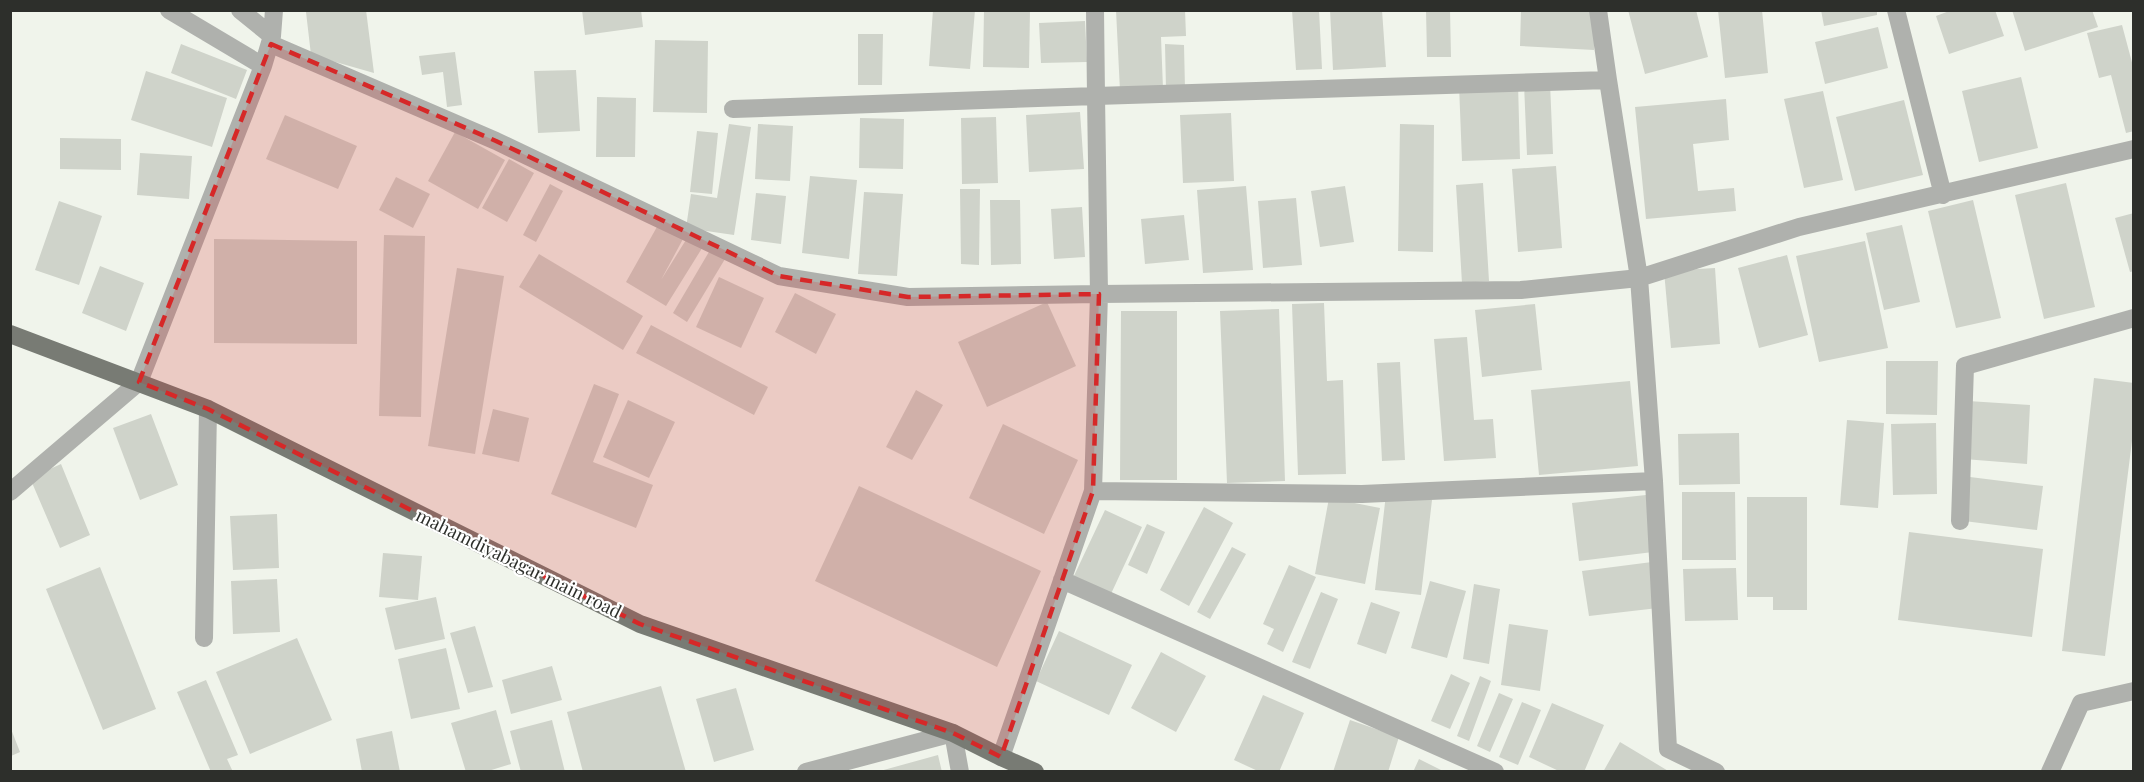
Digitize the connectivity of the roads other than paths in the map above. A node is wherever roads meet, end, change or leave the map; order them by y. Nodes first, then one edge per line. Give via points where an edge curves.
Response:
1 (169, 10) edge
2 (240, 10) edge
3 (274, 10) edge
4 (1095, 10) edge
5 (1598, 10) edge
6 (1896, 10) edge
7 (272, 40) junction
8 (263, 66) junction
9 (1608, 80) junction
10 (1096, 96) junction
11 (733, 109) dead end
12 (2133, 148) edge
13 (1943, 195) junction
14 (1639, 278) junction
15 (1099, 294) junction
16 (2133, 318) edge
17 (10, 334) edge
18 (139, 382) junction
19 (208, 409) junction
20 (1654, 481) junction
21 (1093, 491) junction
22 (10, 492) edge
23 (1960, 521) dead end
24 (1062, 580) junction
25 (204, 638) dead end
26 (2133, 691) edge
27 (954, 733) junction
28 (1001, 757) junction
29 (806, 771) edge
30 (960, 771) edge
31 (1035, 771) edge
32 (1495, 771) edge
33 (1716, 771) edge
34 (2050, 771) edge

1 - 8 street
2 - 7 street
3 - 7 street
4 - 10 street
5 - 9 street
6 - 13 street
7 - 8 street
7 - 15 street via 779,276 908,297
8 - 18 street
9 - 10 street
9 - 14 street
10 - 11 street
10 - 15 street
12 - 13 street
13 - 14 street via 1799,227
14 - 15 street via 1521,290
14 - 20 street
15 - 21 street
16 - 23 street via 1965,366
17 - 18 main road, mahamdiyabagar main road
18 - 19 main road, mahamdiyabagar main road
18 - 22 street
19 - 25 street
19 - 27 main road, mahamdiyabagar main road via 640,624
20 - 21 street via 1362,494
20 - 33 street via 1668,748
21 - 24 street
24 - 28 street
24 - 32 street
26 - 34 street via 2081,703
27 - 28 main road, mahamdiyabagar main road
27 - 29 street
27 - 30 street
28 - 31 main road, mahamdiyabagar main road

